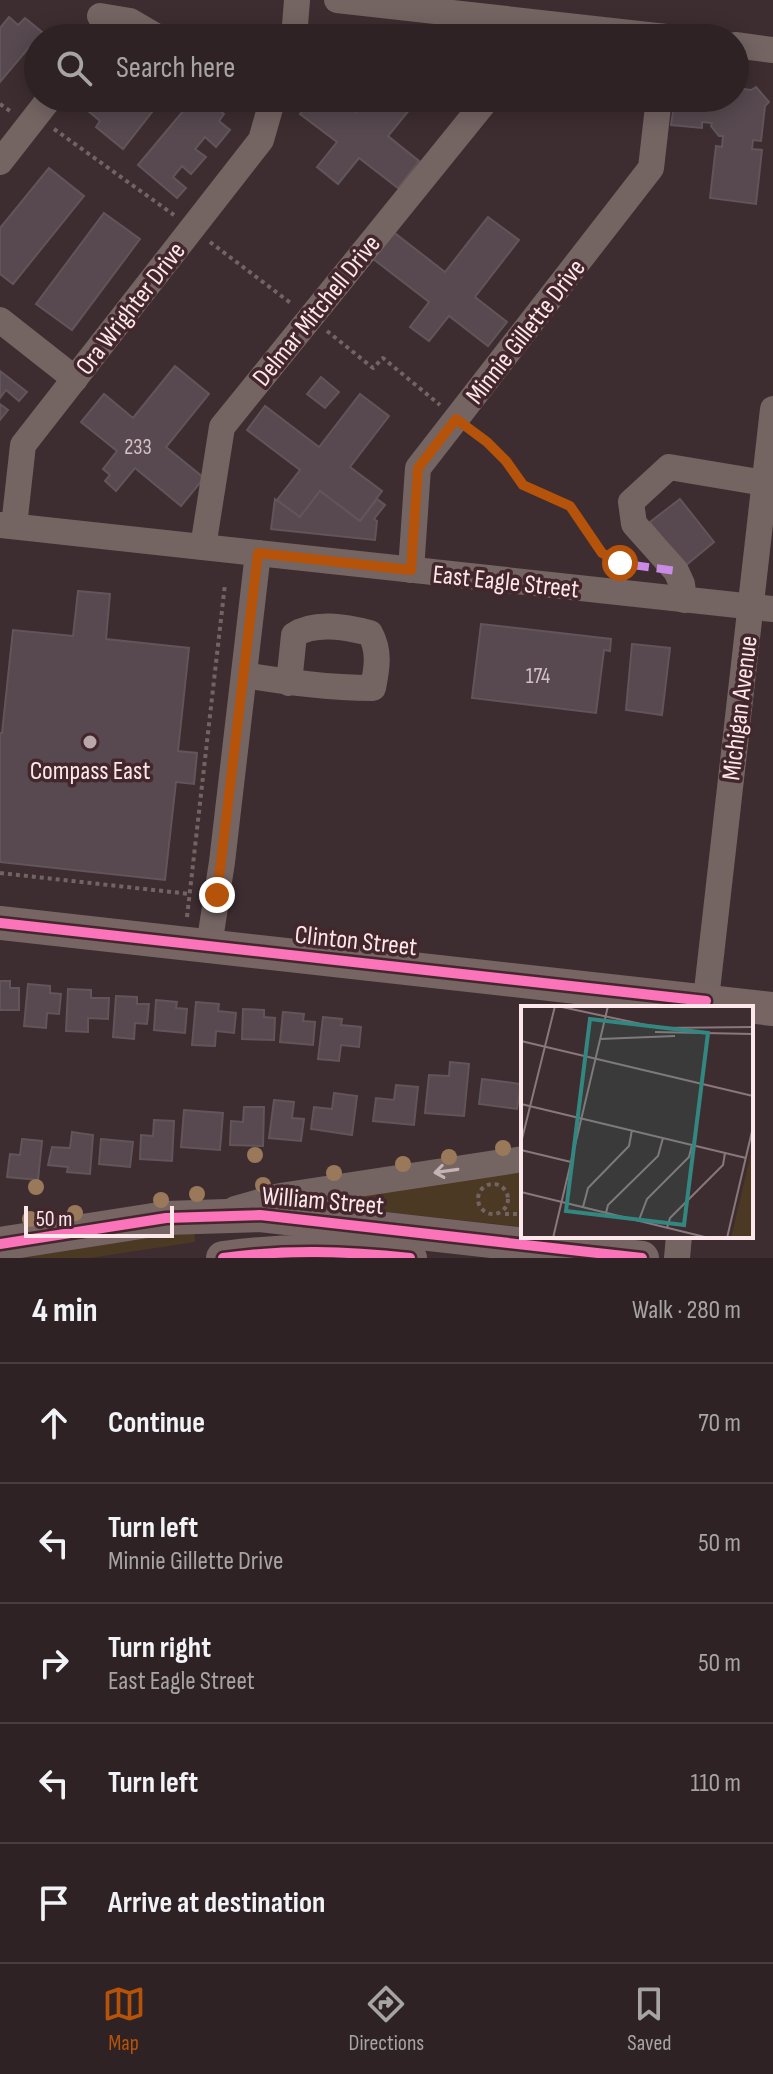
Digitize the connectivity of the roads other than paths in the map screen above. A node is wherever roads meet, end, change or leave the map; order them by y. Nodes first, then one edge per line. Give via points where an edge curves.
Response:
1 (297, 0) edge
2 (337, 0) edge
3 (99, 18) edge
4 (135, 24) edge
5 (295, 24) edge
6 (481, 24) edge
7 (749, 47) edge
8 (773, 50) edge
9 (39, 112) edge
10 (269, 112) edge
11 (477, 112) edge
12 (657, 112) edge
13 (0, 162) edge
14 (0, 320) edge
15 (75, 379) junction
16 (772, 418) edge
17 (764, 483) junction
18 (7, 526) edge
19 (203, 547) junction
20 (258, 553) junction
21 (411, 570) junction
22 (684, 600) junction
23 (762, 608) edge
24 (244, 675) junction
25 (289, 683) dead end
26 (0, 923) edge
27 (198, 936) junction
28 (706, 1005) edge
29 (753, 1008) edge
30 (773, 1009) edge
31 (521, 1159) edge
32 (213, 1215) junction
33 (679, 1238) edge
34 (0, 1244) edge
35 (223, 1258) edge
36 (410, 1258) edge
37 (642, 1258) edge
38 (677, 1258) edge

1 - 5 street
2 - 6 street
3 - 4 street
7 - 8 street
9 - 13 street
10 - 15 street, Ora Wrighter Drive via 261,140
11 - 19 street, Delmar Mitchell Drive via 222,427
12 - 21 street, Minnie Gillette Drive via 651,168 418,468
14 - 15 street
15 - 18 street, Ora Wrighter Drive via 23,445
16 - 17 street, Michigan Avenue
17 - 22 street via 669,467 631,502 634,524 676,571
17 - 23 street, Michigan Avenue
18 - 19 street, East Eagle Street
19 - 20 street, East Eagle Street
20 - 21 street, East Eagle Street
20 - 24 street
21 - 22 street, East Eagle Street
22 - 23 street, East Eagle Street
23 - 28 street, Michigan Avenue
24 - 25 street
24 - 27 street via 222,862
26 - 27 main road, Clinton Street
27 - 28 main road, Clinton Street
29 - 30 main road, Clinton Street
31 -> 32 street, William Street via 280,1196
32 - 34 main road, William Street
32 - 37 main road, William Street via 298,1217
33 - 38 street
35 - 36 main road, William Street via 331,1250

